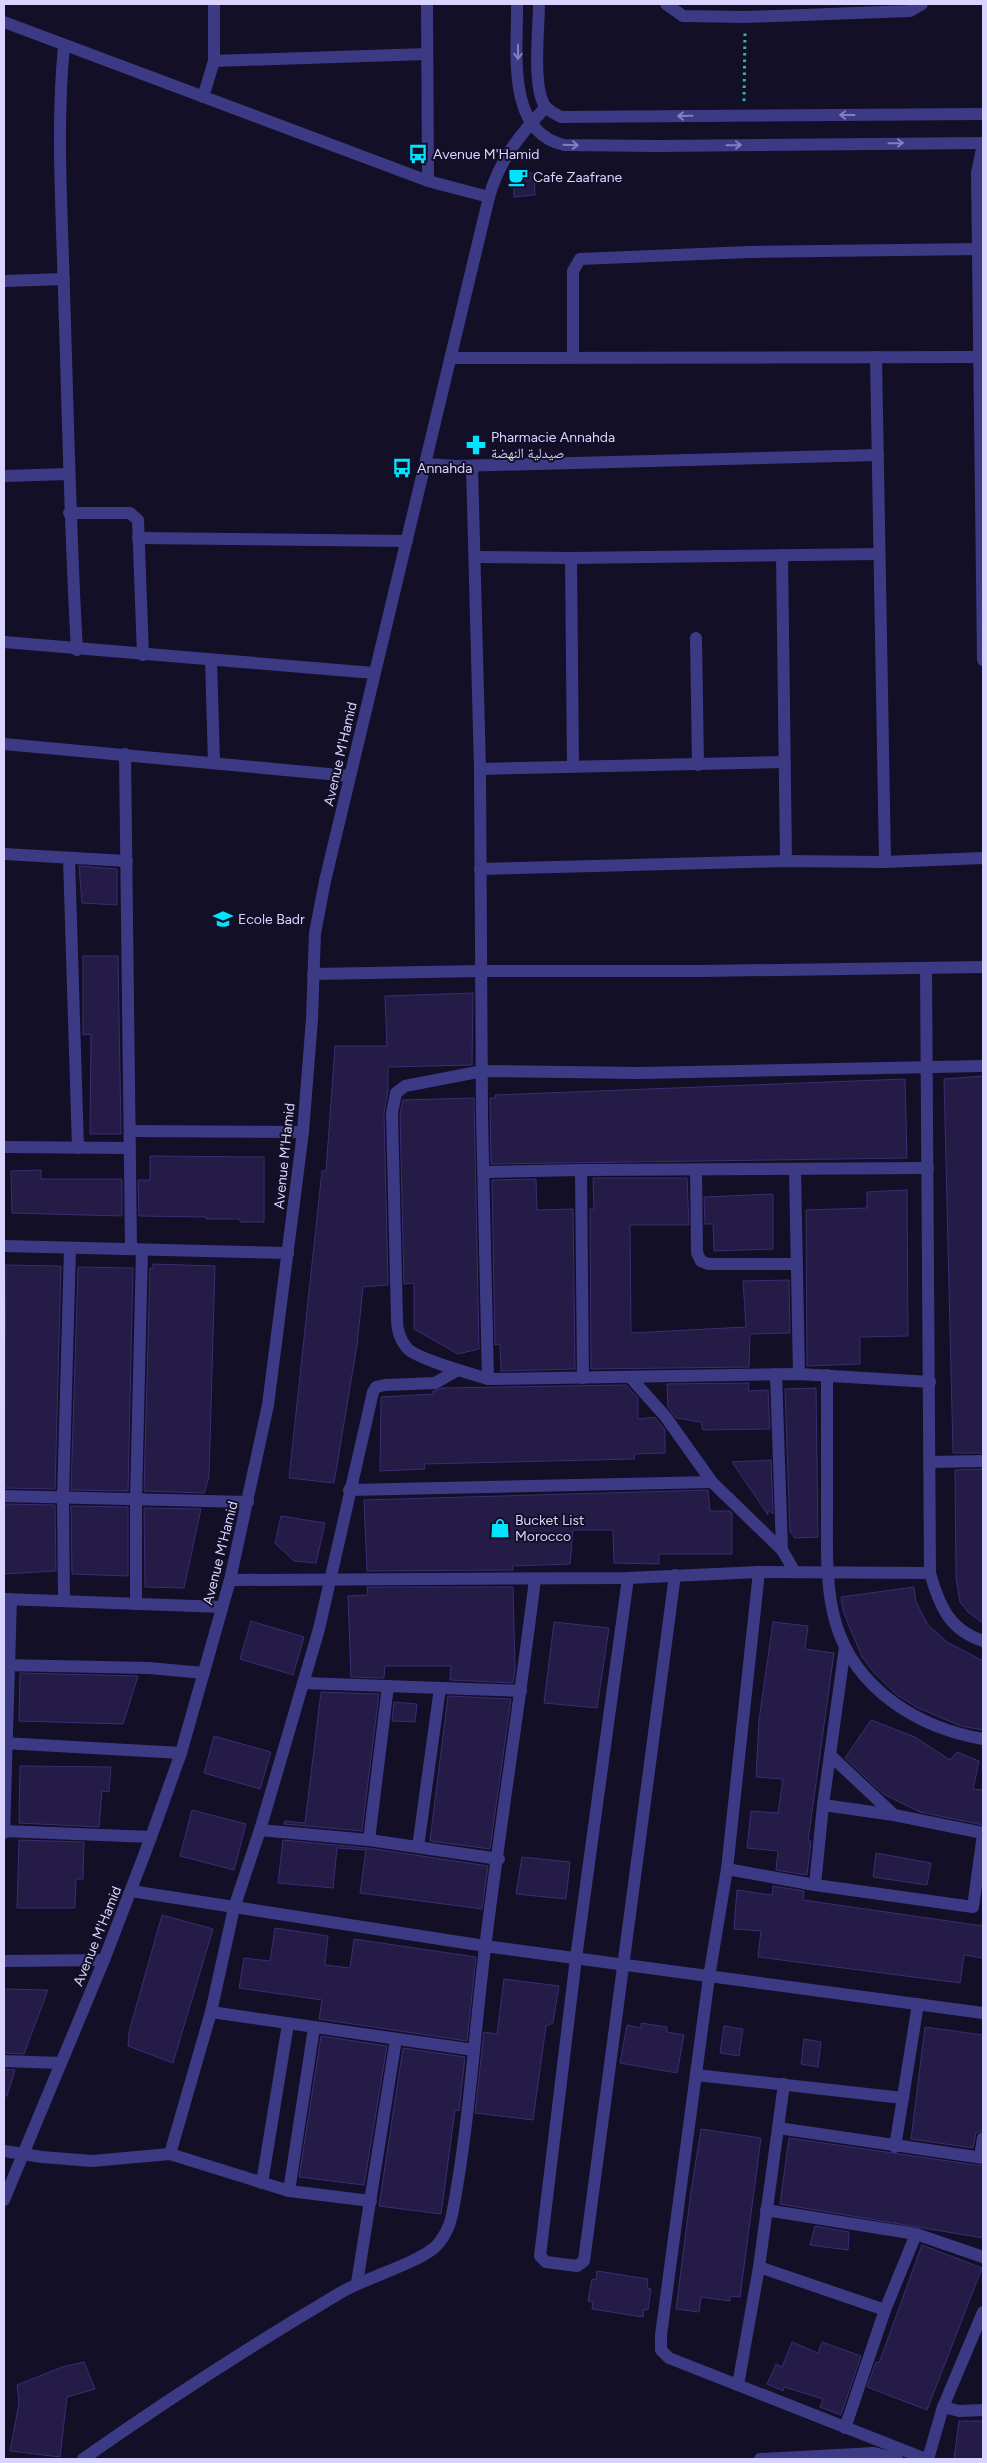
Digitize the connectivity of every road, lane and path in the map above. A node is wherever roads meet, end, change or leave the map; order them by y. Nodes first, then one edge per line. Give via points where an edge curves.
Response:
1 (214, 4) edge
2 (427, 4) edge
3 (518, 4) edge
4 (539, 4) edge
5 (666, 4) edge
6 (922, 4) edge
7 (745, 17) junction
8 (4, 22) edge
9 (64, 46) junction
10 (428, 54) junction
11 (214, 61) junction
12 (203, 97) junction
13 (546, 107) junction
14 (983, 114) edge
15 (744, 115) junction
16 (530, 123) junction
17 (983, 143) edge
18 (428, 181) junction
19 (489, 197) junction
20 (979, 249) junction
21 (64, 279) junction
22 (4, 281) edge
23 (573, 356) junction
24 (982, 356) edge
25 (450, 358) junction
26 (876, 358) junction
27 (878, 455) junction
28 (426, 464) junction
29 (472, 466) junction
30 (69, 474) junction
31 (4, 476) edge
32 (69, 513) junction
33 (138, 538) junction
34 (407, 541) junction
35 (879, 554) junction
36 (782, 555) junction
37 (475, 557) junction
38 (571, 558) junction
39 (696, 638) dead end
40 (4, 642) edge
41 (77, 650) junction
42 (983, 653) edge
43 (143, 655) junction
44 (211, 660) junction
45 (983, 660) edge
46 (374, 673) junction
47 (4, 744) edge
48 (125, 754) junction
49 (784, 762) junction
50 (214, 763) junction
51 (698, 765) junction
52 (573, 767) junction
53 (480, 769) junction
54 (350, 776) junction
55 (4, 854) edge
56 (69, 858) junction
57 (983, 858) edge
58 (127, 861) junction
59 (786, 861) junction
60 (885, 862) junction
61 (480, 869) junction
62 (983, 967) edge
63 (926, 968) junction
64 (480, 971) junction
65 (313, 974) junction
66 (983, 1066) edge
67 (926, 1068) junction
68 (483, 1071) junction
69 (130, 1131) junction
70 (303, 1132) junction
71 (4, 1147) edge
72 (78, 1148) junction
73 (130, 1148) junction
74 (928, 1168) junction
75 (581, 1170) junction
76 (696, 1170) junction
77 (795, 1170) junction
78 (485, 1172) junction
79 (4, 1246) edge
80 (70, 1248) junction
81 (137, 1250) junction
82 (288, 1253) junction
83 (796, 1264) junction
84 (458, 1370) junction
85 (776, 1374) junction
86 (798, 1374) junction
87 (827, 1375) junction
88 (630, 1377) junction
89 (583, 1378) junction
90 (488, 1379) junction
91 (930, 1382) junction
92 (983, 1460) edge
93 (930, 1462) junction
94 (712, 1482) junction
95 (349, 1490) junction
96 (4, 1496) edge
97 (63, 1498) junction
98 (136, 1499) junction
99 (248, 1502) junction
100 (782, 1550) junction
101 (759, 1572) junction
102 (795, 1572) junction
103 (828, 1572) junction
104 (930, 1573) junction
105 (675, 1575) junction
106 (628, 1578) junction
107 (330, 1579) junction
108 (534, 1579) junction
109 (230, 1580) junction
110 (7, 1599) edge
111 (64, 1601) junction
112 (136, 1604) junction
113 (222, 1607) junction
114 (983, 1641) edge
115 (845, 1647) junction
116 (6, 1665) edge
117 (204, 1673) junction
118 (304, 1683) junction
119 (388, 1686) junction
120 (440, 1688) junction
121 (521, 1691) junction
122 (983, 1740) edge
123 (5, 1744) edge
124 (181, 1754) junction
125 (830, 1755) junction
126 (823, 1805) junction
127 (4, 1812) edge
128 (894, 1815) junction
129 (260, 1830) junction
130 (4, 1832) edge
131 (983, 1833) edge
132 (151, 1837) junction
133 (369, 1840) junction
134 (418, 1847) junction
135 (499, 1859) junction
136 (727, 1869) junction
137 (815, 1885) junction
138 (131, 1891) junction
139 (234, 1908) junction
140 (978, 1908) edge
141 (485, 1946) junction
142 (576, 1958) junction
143 (104, 1960) junction
144 (4, 1961) edge
145 (622, 1965) junction
146 (709, 1977) junction
147 (918, 2004) junction
148 (210, 2012) junction
149 (983, 2014) edge
150 (288, 2024) junction
151 (314, 2028) junction
152 (396, 2038) junction
153 (474, 2050) junction
154 (4, 2061) edge
155 (60, 2063) junction
156 (696, 2075) junction
157 (784, 2084) junction
158 (903, 2098) junction
159 (778, 2128) junction
160 (983, 2138) edge
161 (894, 2147) junction
162 (4, 2150) edge
163 (170, 2154) junction
164 (22, 2155) junction
165 (982, 2158) edge
166 (262, 2183) junction
167 (289, 2191) junction
168 (4, 2200) edge
169 (371, 2201) junction
170 (766, 2210) junction
171 (916, 2234) junction
172 (983, 2257) edge
173 (758, 2267) junction
174 (357, 2283) junction
175 (885, 2310) junction
176 (983, 2312) edge
177 (738, 2385) junction
178 (943, 2407) junction
179 (983, 2410) edge
180 (845, 2428) junction
181 (83, 2459) edge
182 (760, 2459) edge
183 (897, 2459) edge
184 (927, 2459) edge

1 - 11 street
2 - 10 street
3 -> 16 street via 520,101
4 - 13 street via 538,79 540,96
5 - 7 street via 683,16
6 - 7 street via 910,11
7 - 15 path
8 - 9 street
9 - 12 street
9 - 21 street via 60,85
10 - 11 street
10 - 18 street
11 - 12 street
12 - 18 street
15 -> 13 street via 572,118 561,117
13 - 16 street, Avenue M'Hamid
14 -> 15 street
16 -> 17 street via 546,138 564,145
16 - 19 street, Avenue M'Hamid via 502,163
17 - 20 street via 977,173
18 - 19 street
19 - 25 street, Avenue M'Hamid
20 - 23 street via 749,252 580,260 573,271
20 - 24 street
21 - 22 street
21 - 30 street
23 - 25 street
23 - 26 street
24 - 26 street
24 - 42 street
25 - 28 street, Avenue M'Hamid
26 - 27 street
27 - 29 street
27 - 35 street
28 - 29 street
28 - 34 street, Avenue M'Hamid
29 - 37 street
30 - 31 street
30 - 32 street
32 - 33 street via 130,513 138,520
32 - 41 street
33 - 34 street
33 - 43 street
34 - 46 street, Avenue M'Hamid
35 - 36 street
35 - 60 street
36 - 38 street
36 - 49 street
37 - 38 street
37 - 53 street
38 - 52 street
39 - 51 street
40 - 41 street
41 - 43 street
42 - 45 street
43 - 44 street
44 - 46 street
44 - 50 street
46 - 54 street, Avenue M'Hamid
47 - 48 street
48 - 50 street
48 - 58 street
49 - 51 street
49 - 59 street
50 - 54 street
51 - 52 street
52 - 53 street
53 - 61 street
54 - 65 street, Avenue M'Hamid via 315,933
55 - 56 street
56 - 58 street
56 - 72 street
57 - 60 street
58 - 69 street
59 - 60 street
59 - 61 street
61 - 64 street
62 - 63 street
63 - 64 street
63 - 67 street
64 - 65 street
64 - 68 street
65 - 70 street, Avenue M'Hamid
66 - 67 street
67 - 68 street via 639,1073
67 - 74 street
68 - 78 street
68 - 84 street via 405,1086 396,1093 392,1113 398,1333 409,1350
69 - 70 street
69 - 73 street
70 - 82 street, Avenue M'Hamid
71 - 72 street
72 - 73 street
73 - 81 street
74 - 77 street
74 - 91 street
75 - 76 street
75 - 78 street
75 - 89 street
76 - 77 street
76 - 83 street via 697,1253 700,1261 708,1264
77 - 83 street
78 - 90 street
79 - 80 street
80 - 81 street
80 - 97 street
81 - 82 street
81 - 98 street
82 - 99 street, Avenue M'Hamid via 268,1404
83 - 86 street
84 - 90 street
84 - 95 street via 435,1383 376,1387
85 - 86 street
85 - 88 street
85 - 100 street
86 - 87 street
87 - 91 street
87 - 103 street
88 - 89 street
88 - 94 street via 665,1416
89 - 90 street
91 - 93 street
92 - 93 street
93 - 104 street
94 - 95 street
94 - 100 street
95 - 107 street
96 - 97 street
97 - 98 street
97 - 111 street
98 - 99 street
98 - 112 street
99 - 109 street, Avenue M'Hamid
100 - 102 street
101 - 102 street
101 - 105 street
101 - 136 street
102 - 103 street
103 - 104 street
103 - 115 street via 835,1616
104 - 114 street via 947,1618 964,1633
105 - 106 street
105 - 145 street
106 - 108 street
106 - 142 street
107 - 108 street
107 - 109 street
107 - 118 street
108 - 121 street
109 - 113 street, Avenue M'Hamid
110 - 111 street
110 - 116 street
111 - 112 street
112 - 113 street
113 - 117 street, Avenue M'Hamid
115 - 122 street via 872,1684 900,1708 931,1725
115 - 125 street
116 - 117 street via 149,1668
116 - 123 street
117 - 124 street, Avenue M'Hamid
118 - 119 street
118 - 129 street
119 - 120 street
119 - 133 street
120 - 121 street
120 - 134 street
121 - 135 street
123 - 124 street
123 - 127 street
124 - 132 street, Avenue M'Hamid
125 - 126 street
125 - 128 street
126 - 128 street
126 - 137 street
127 - 130 street
128 - 131 street
129 - 133 street
129 - 139 street
130 - 132 street
131 - 140 street
132 - 138 street, Avenue M'Hamid
133 - 134 street
134 - 135 street
135 - 141 street
136 - 137 street
136 - 146 street
137 - 140 street
138 - 139 street
138 - 143 street, Avenue M'Hamid
139 - 141 street
139 - 148 street
141 - 142 street
141 - 153 street
142 - 145 street
142 - 145 street via 540,2256 546,2262 577,2266 584,2261
143 - 144 street
143 - 155 street, Avenue M'Hamid
145 - 146 street
146 - 147 street
146 - 156 street
147 - 149 street
147 - 158 street
148 - 150 street
148 - 163 street
150 - 151 street
150 - 166 street
151 - 152 street
151 - 167 street
152 - 153 street
152 - 169 street
153 - 174 street via 461,2158 448,2229 435,2248
154 - 155 street
155 - 164 street, Avenue M'Hamid
156 - 157 street
156 - 177 street via 660,2335 661,2350 668,2358
157 - 158 street
157 - 159 street
158 - 161 street
159 - 161 street
159 - 170 street
160 - 165 street
161 - 165 street
162 - 164 street
163 - 164 street via 92,2161
163 - 166 street
164 - 168 street, Avenue M'Hamid
166 - 167 street
167 - 169 street
169 - 174 street
170 - 171 street
170 - 173 street
171 - 172 street
171 - 175 street
173 - 175 street
173 - 177 street
174 - 181 street via 185,2388
175 - 180 street
176 - 178 street
177 - 180 street
178 - 179 street via 959,2411
178 - 184 street
180 - 184 street
182 - 183 street via 874,2453

